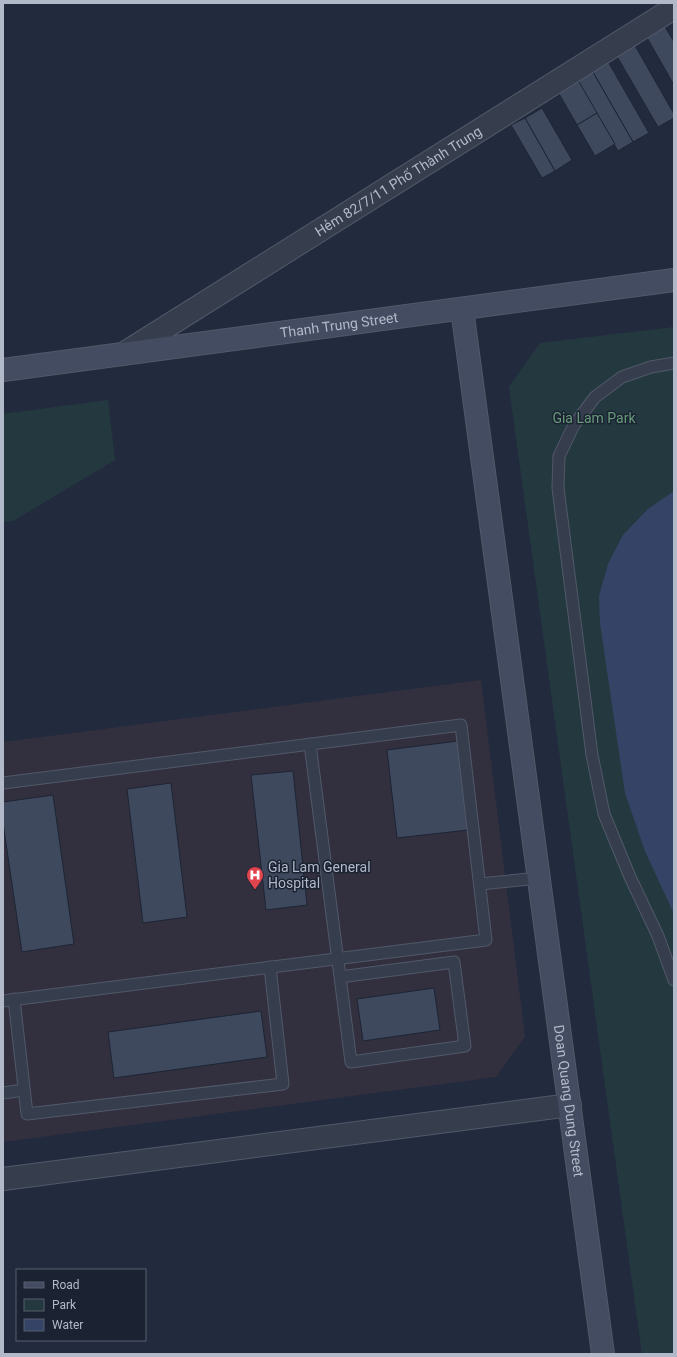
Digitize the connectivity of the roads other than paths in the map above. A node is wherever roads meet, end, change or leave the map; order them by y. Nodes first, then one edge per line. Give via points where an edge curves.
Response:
1 (674, 8) edge
2 (674, 280) edge
3 (462, 309) junction
4 (122, 354) junction
5 (674, 363) edge
6 (3, 370) edge
7 (310, 744) junction
8 (3, 783) edge
9 (539, 878) junction
10 (480, 884) junction
11 (338, 959) junction
12 (270, 967) junction
13 (340, 977) junction
14 (674, 980) edge
15 (9, 1000) edge
16 (24, 1090) junction
17 (3, 1093) edge
18 (570, 1105) junction
19 (3, 1179) edge
20 (604, 1354) edge

1 - 4 street, Hẻm 82/7/11 Phố Thành Trung
2 - 3 street, Thanh Trung Street
3 - 4 street, Thanh Trung Street
3 - 9 street, Doan Quang Dung Street
4 - 6 street, Thanh Trung Street
5 - 14 lane via 651,367 622,377 595,397 574,425 559,456 558,488 592,755 604,814 658,936
7 - 8 lane
7 - 10 lane via 460,725
7 - 11 lane
9 - 10 lane
9 - 18 street, Doan Quang Dung Street
10 - 11 lane via 486,940
11 - 12 lane
11 - 13 lane
12 - 15 lane
12 - 16 lane via 283,1084 27,1114
13 - 13 lane via 454,962 465,1046 351,1062
15 - 16 lane
16 - 17 lane
18 - 19 street
18 - 20 street, Doan Quang Dung Street

